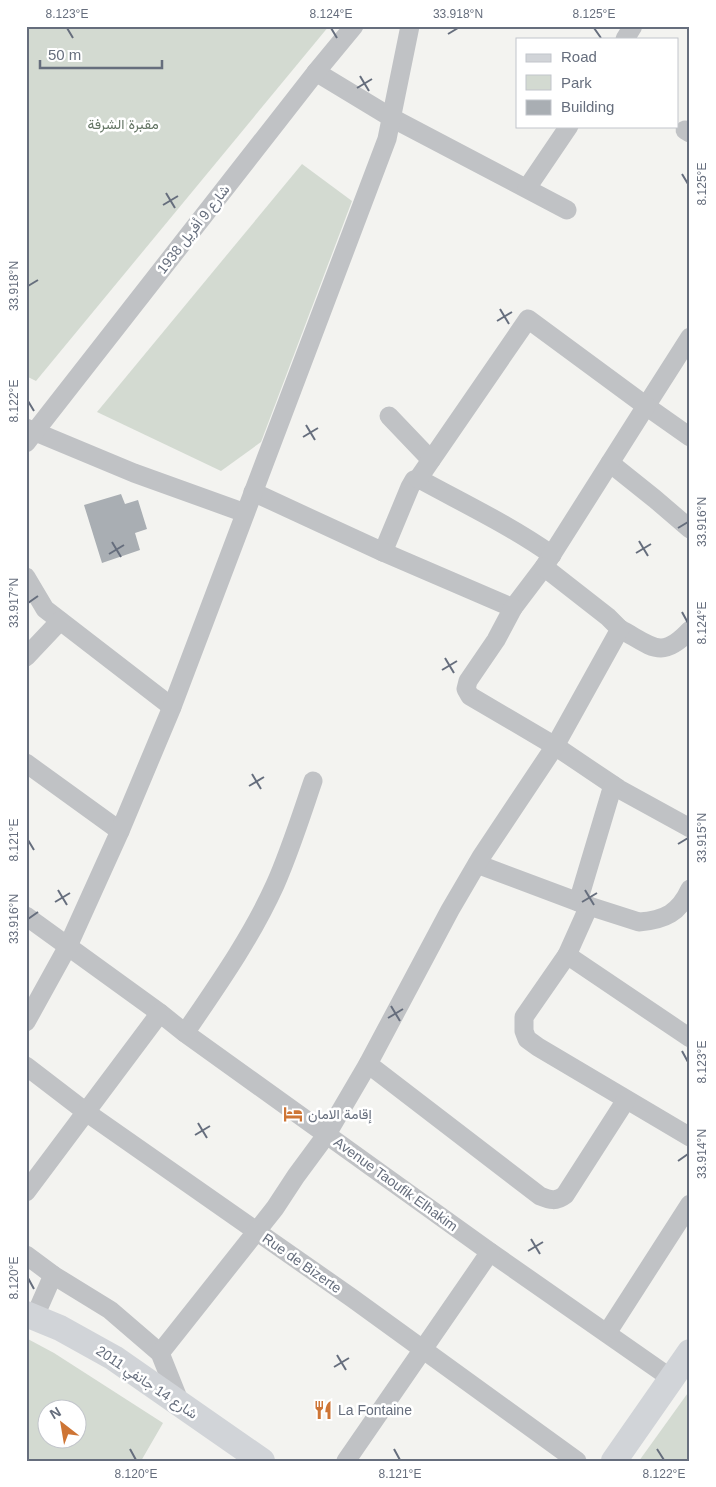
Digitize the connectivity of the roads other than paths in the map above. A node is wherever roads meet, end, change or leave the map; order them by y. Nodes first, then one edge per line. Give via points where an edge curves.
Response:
1 (354, 26) edge
2 (410, 26) edge
3 (633, 26) edge
4 (626, 38) edge
5 (316, 72) junction
6 (392, 118) junction
7 (568, 128) edge
8 (527, 188) junction
9 (567, 210) dead end
10 (690, 337) edge
11 (646, 406) junction
12 (389, 416) dead end
13 (29, 434) edge
14 (690, 437) edge
15 (431, 460) junction
16 (610, 463) junction
17 (418, 479) junction
18 (253, 492) junction
19 (245, 513) junction
20 (690, 529) edge
21 (383, 552) junction
22 (548, 561) junction
23 (26, 577) edge
24 (513, 608) junction
25 (60, 621) junction
26 (620, 629) junction
27 (690, 630) edge
28 (26, 657) edge
29 (172, 707) junction
30 (555, 746) junction
31 (26, 763) edge
32 (313, 781) dead end
33 (613, 785) junction
34 (690, 828) edge
35 (120, 831) junction
36 (477, 864) junction
37 (690, 890) edge
38 (584, 904) junction
39 (26, 916) edge
40 (68, 946) junction
41 (567, 955) junction
42 (160, 1013) junction
43 (26, 1022) edge
44 (185, 1033) junction
45 (689, 1037) edge
46 (368, 1064) junction
47 (26, 1066) edge
48 (626, 1100) junction
49 (86, 1112) junction
50 (327, 1134) junction
51 (690, 1138) edge
52 (26, 1192) edge
53 (690, 1204) edge
54 (256, 1232) junction
55 (490, 1252) junction
56 (26, 1255) edge
57 (53, 1276) junction
58 (31, 1315) edge
59 (607, 1333) junction
60 (424, 1350) junction
61 (160, 1352) junction
62 (690, 1352) edge
63 (672, 1379) junction
64 (180, 1403) junction
65 (262, 1461) edge
66 (346, 1461) edge
67 (577, 1461) edge
68 (614, 1461) edge

1 - 5 street, شارع 9 أفريل 1938
2 - 6 street
3 - 4 street
5 - 6 street
5 - 13 street, شارع 9 أفريل 1938
6 - 8 street
6 - 18 street via 387,139
7 - 8 street
8 - 9 street
10 - 11 street
11 - 14 street
11 - 15 street via 528,318
11 - 16 street
12 - 15 street
13 - 19 street
15 - 17 street
16 - 20 street
16 - 22 street
17 - 21 street via 410,487
17 - 22 street via 539,545
18 - 19 street
18 - 21 street
19 - 29 street
21 - 24 street
22 - 24 street
22 - 26 street
23 - 25 street via 45,609
24 - 30 street via 466,689 477,702
25 - 28 street
25 - 29 street
26 - 27 street via 658,649 674,645
26 - 30 street
29 - 35 street
30 - 33 street
30 - 36 street
31 - 35 street
32 - 44 street via 274,886 235,959
33 - 34 street
33 - 38 street
35 - 40 street
36 - 38 street
36 - 46 street
37 - 38 street via 684,903 674,912 645,922
38 - 41 street
39 - 40 street, Avenue Taoufik Elhakim
40 - 42 street, Avenue Taoufik Elhakim
40 - 43 street
41 - 45 street
41 - 48 street via 524,1017 527,1039
42 - 44 street, Avenue Taoufik Elhakim
42 - 49 street
44 - 50 street, Avenue Taoufik Elhakim
46 - 48 street via 540,1196 550,1200 559,1200 565,1195
46 - 50 street
47 - 49 street, Rue de Bizerte
48 - 51 street
49 - 52 street
49 - 54 street, Rue de Bizerte
50 - 54 street
50 - 55 street, Avenue Taoufik Elhakim
53 - 59 street
54 - 60 street, Rue de Bizerte
54 - 61 street
55 - 59 street, Avenue Taoufik Elhakim
55 - 60 street
56 - 57 street
57 - 58 street
57 - 61 street via 110,1310
58 - 64 main road, شارع 14 جانفي 2011 via 114,1358
59 - 63 street, Avenue Taoufik Elhakim
60 - 66 street
60 - 67 street, Rue de Bizerte
61 - 64 street
62 - 63 main road
63 - 68 main road
64 - 65 main road, شارع 14 جانفي 2011

